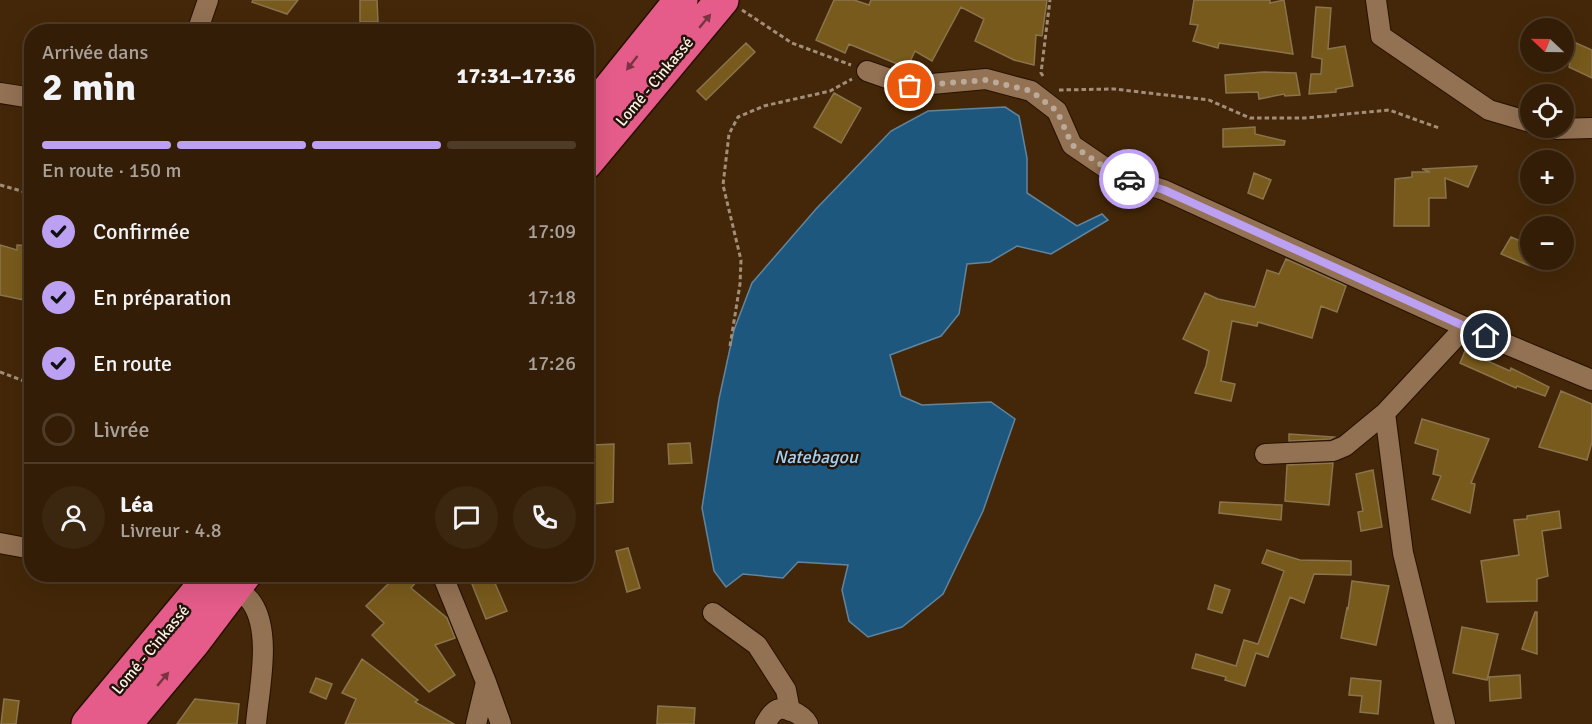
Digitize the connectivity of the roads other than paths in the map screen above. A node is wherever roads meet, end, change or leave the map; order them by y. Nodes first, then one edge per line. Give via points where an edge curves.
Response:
1 (208, 0) edge
2 (681, 0) edge
3 (1376, 0) edge
4 (729, 3) edge
5 (200, 24) edge
6 (867, 71) road end
7 (0, 93) edge
8 (24, 97) edge
9 (594, 108) edge
10 (1520, 119) edge
11 (1574, 128) edge
12 (1592, 128) edge
13 (594, 153) edge
14 (1466, 327) junction
15 (1592, 380) edge
16 (1385, 413) junction
17 (1265, 454) dead end
18 (0, 543) edge
19 (24, 548) edge
20 (222, 582) edge
21 (224, 582) edge
22 (232, 582) edge
23 (445, 582) edge
24 (713, 613) dead end
25 (486, 682) junction
26 (790, 711) junction
27 (88, 724) edge
28 (125, 724) edge
29 (256, 724) edge
30 (476, 724) edge
31 (501, 724) edge
32 (765, 724) edge
33 (808, 724) edge
34 (1444, 724) edge

1 - 5 street
2 -> 9 highway, Lomé - Cinkassé
3 - 10 street via 1381,36 1489,110
13 -> 4 highway, Lomé - Cinkassé
6 - 14 street via 910,86 986,80 1031,91 1057,111 1072,145 1116,175 1164,190
7 - 8 street
11 - 12 street
14 - 15 street
14 - 16 street
16 - 17 street via 1339,450
16 - 34 street via 1403,553
18 - 19 street
20 - 27 highway, Lomé - Cinkassé
28 -> 21 highway, Lomé - Cinkassé via 192,644
22 - 29 street via 251,602 264,636
23 - 25 street
24 - 26 street via 757,645 786,690
25 - 30 street
25 - 31 street
26 - 32 street via 776,710
26 - 33 street

